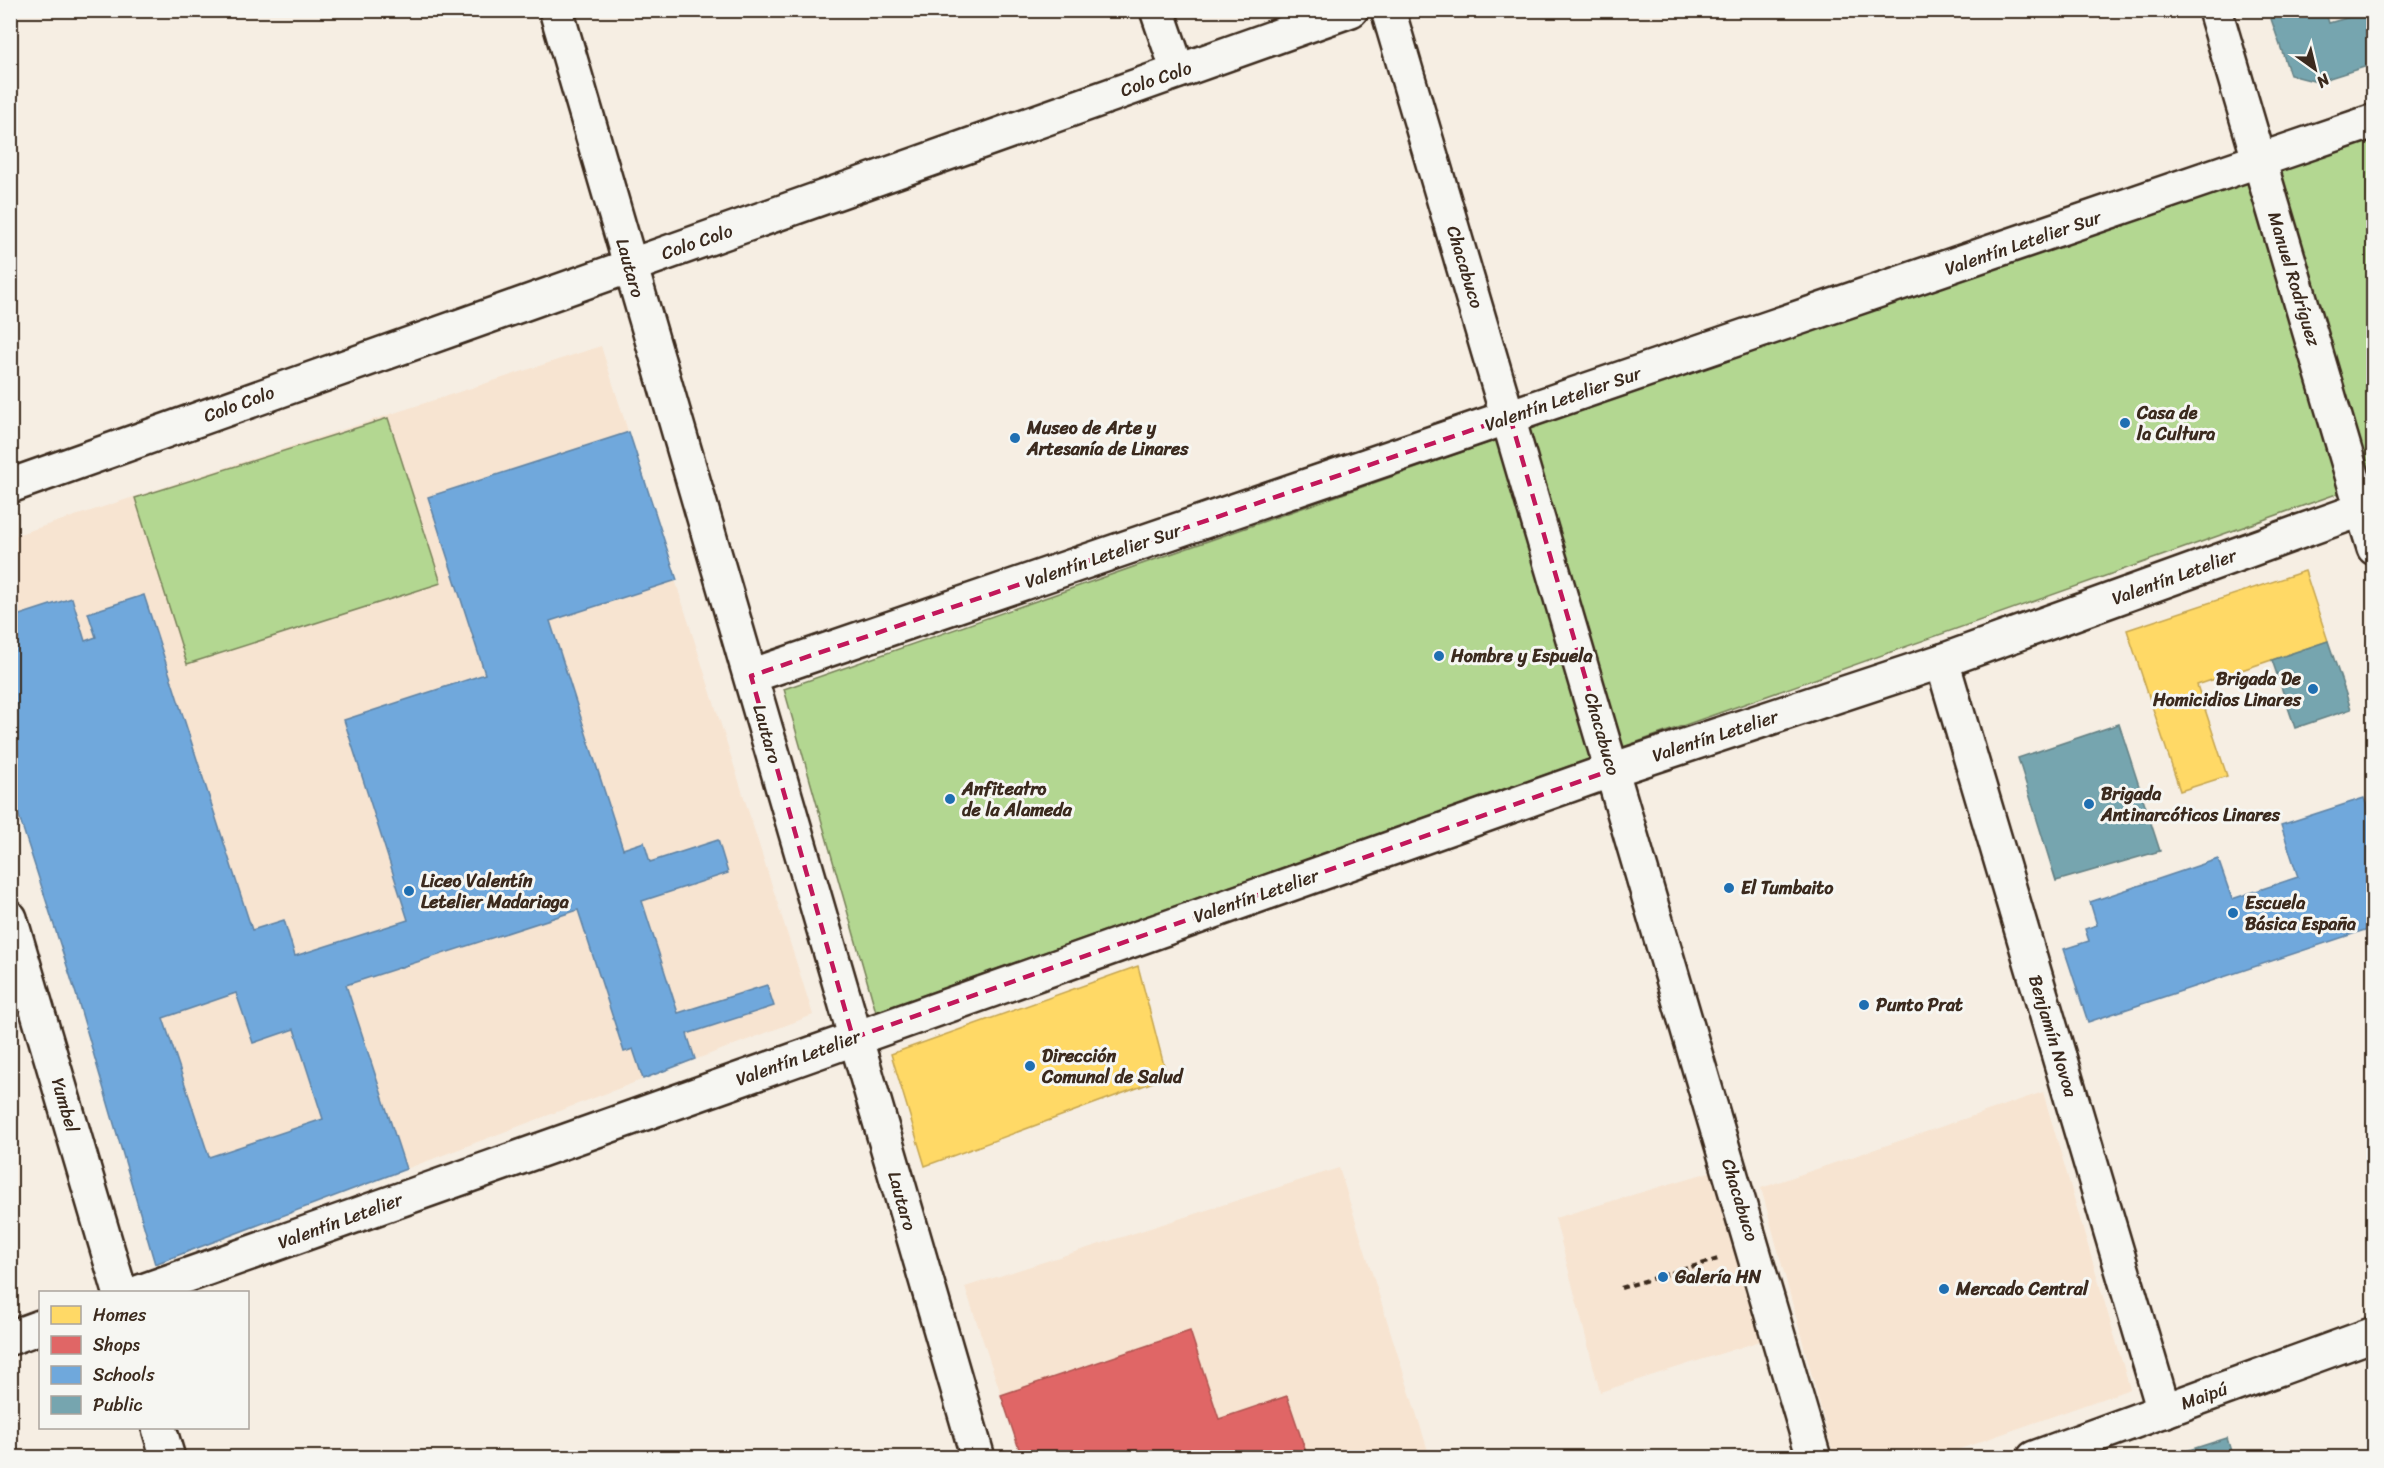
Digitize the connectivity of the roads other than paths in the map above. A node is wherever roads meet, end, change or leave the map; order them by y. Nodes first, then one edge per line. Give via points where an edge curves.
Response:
1 (556, 10) edge
2 (1157, 10) edge
3 (1351, 10) edge
4 (1389, 10) edge
5 (2214, 10) edge
6 (1178, 71) junction
7 (2373, 121) edge
8 (2259, 162) junction
9 (629, 266) junction
10 (1510, 417) junction
11 (10, 486) edge
12 (2368, 507) edge
13 (2373, 548) edge
14 (1942, 661) junction
15 (751, 676) junction
16 (1612, 770) junction
17 (10, 918) edge
18 (854, 1038) junction
19 (119, 1291) edge
20 (146, 1291) edge
21 (39, 1328) edge
22 (2373, 1334) edge
23 (10, 1338) edge
24 (2164, 1410) junction
25 (159, 1429) edge
26 (168, 1458) edge
27 (978, 1458) edge
28 (1814, 1458) edge
29 (2034, 1458) edge

1 - 9 street, Lautaro
2 - 6 street
3 - 6 street, Colo Colo
4 - 10 street, Chacabuco
5 - 8 street, Manuel Rodríguez
6 - 9 street, Colo Colo
7 - 8 street, Valentín Letelier Sur
8 - 10 street, Valentín Letelier Sur
8 - 12 street, Manuel Rodríguez
9 - 11 street, Colo Colo
9 - 15 street, Lautaro
10 - 15 street, Valentín Letelier Sur
10 - 16 street, Chacabuco
12 - 13 street, Manuel Rodríguez
12 - 14 street, Valentín Letelier
14 - 16 street, Valentín Letelier
14 - 24 street, Benjamín Novoa
15 - 18 street, Lautaro
16 - 18 street, Valentín Letelier
16 - 28 street, Chacabuco
17 - 19 street, Yumbel
18 - 20 street, Valentín Letelier
18 - 27 street, Lautaro
21 - 23 street
22 - 24 street, Maipú
24 - 29 street, Maipú
25 - 26 street

